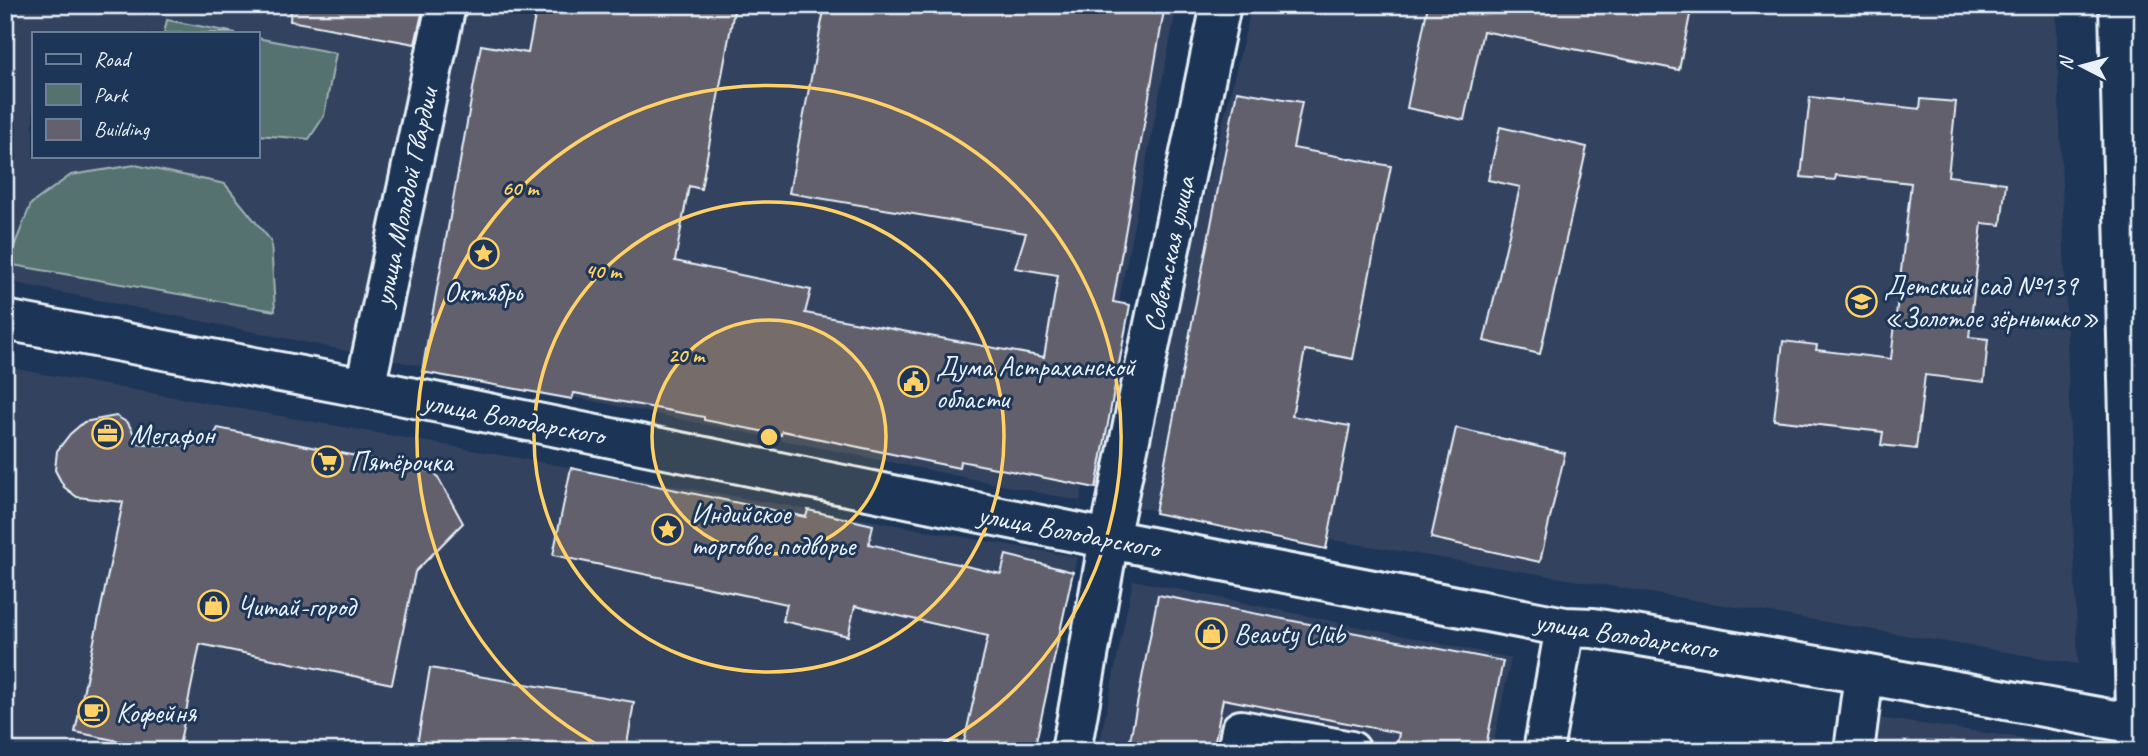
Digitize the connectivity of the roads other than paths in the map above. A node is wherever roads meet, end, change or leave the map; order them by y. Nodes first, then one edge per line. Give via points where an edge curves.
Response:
1 (446, 5) edge
2 (1221, 5) edge
3 (2119, 5) edge
4 (5, 320) edge
5 (365, 388) junction
6 (1109, 539) junction
7 (1565, 627) junction
8 (1864, 674) junction
9 (2137, 738) edge
10 (1071, 751) edge
11 (1237, 751) edge
12 (1351, 751) edge
13 (1543, 751) edge
14 (1854, 751) edge

1 - 5 street, улица Молодой Гвардии
2 - 6 street, Советская улица
3 - 9 street
4 - 5 street, улица Володарского
5 - 6 street, улица Володарского
6 - 7 street, улица Володарского
6 - 10 street, Советская улица
7 - 8 street, улица Володарского
7 - 13 street
8 - 9 street, улица Володарского
8 - 14 street
11 - 12 street via 1241,730

